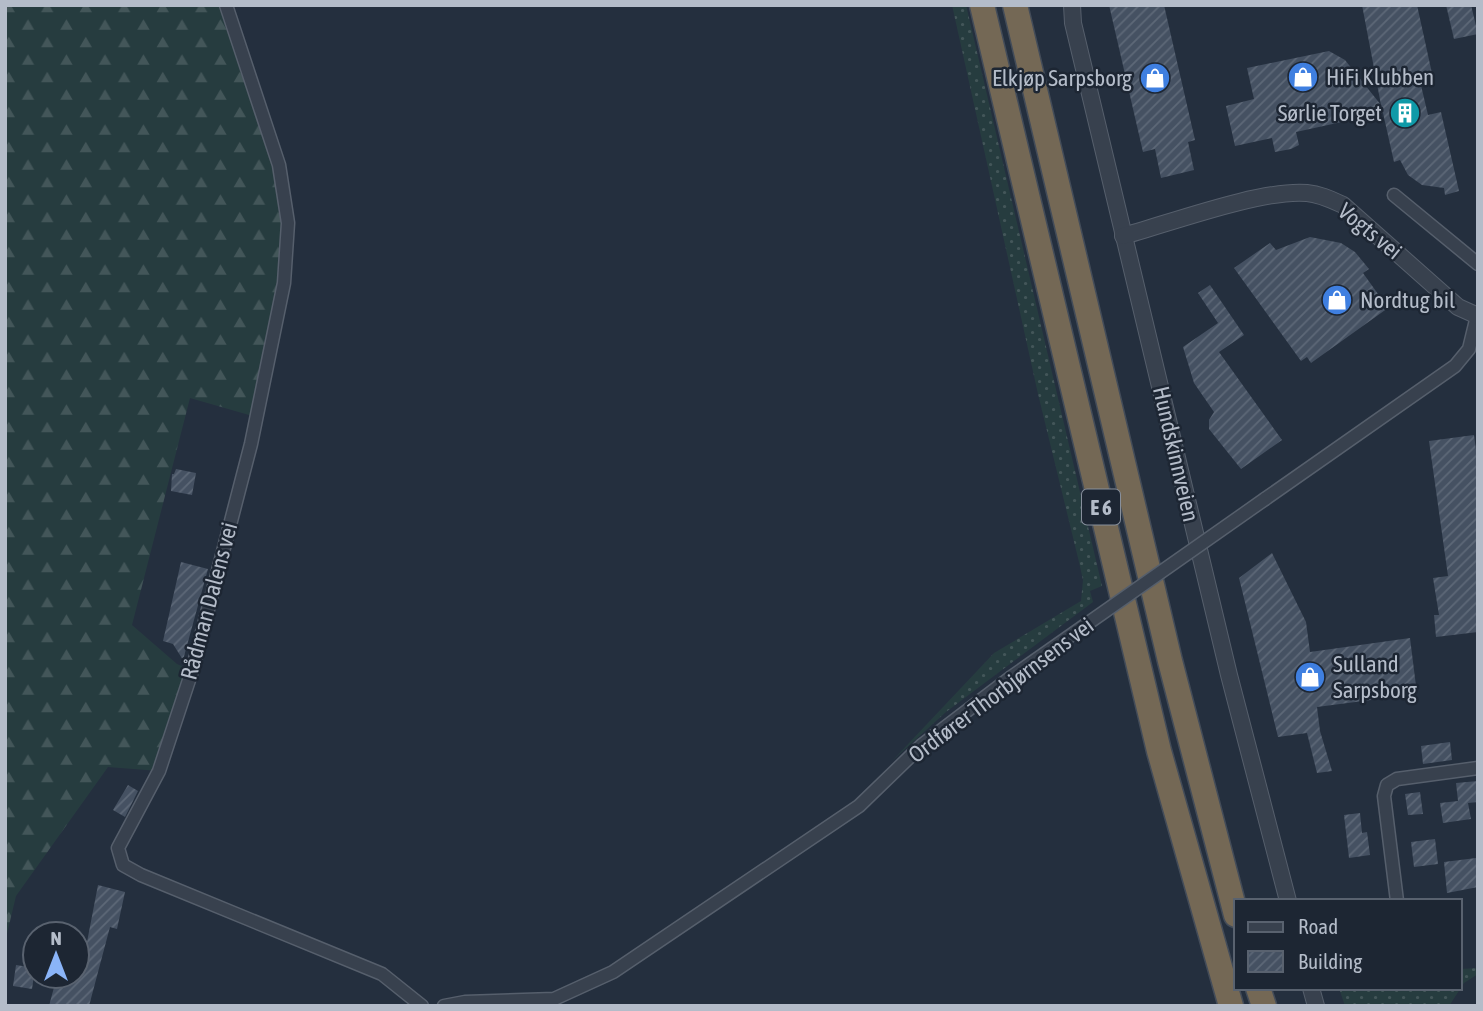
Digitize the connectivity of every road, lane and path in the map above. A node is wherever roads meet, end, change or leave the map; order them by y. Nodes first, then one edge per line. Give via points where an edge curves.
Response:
1 (226, 5) edge
2 (982, 5) edge
3 (1015, 5) edge
4 (1072, 5) edge
5 (1394, 195) dead end
6 (1124, 236) junction
7 (1478, 264) edge
8 (1477, 316) edge
9 (1478, 768) edge
10 (1287, 899) edge
11 (1397, 899) edge
12 (1234, 908) edge
13 (422, 1006) edge
14 (444, 1006) edge
15 (1231, 1006) edge

1 - 13 street, Rådman Dalens vei via 279,164 288,223 284,283 251,444 191,671 159,771 118,848 123,865 141,875 382,974
2 - 15 highway, E 6 via 1156,739
3 - 12 highway, E 6 via 1190,745
4 - 6 street, Hundskinnveien
5 - 7 street
6 - 8 street, Vogts vei via 1282,194 1321,196 1343,205 1458,307
6 - 10 street, Hundskinnveien
8 - 14 street, Ordfører Thorbjørnsens vei, bridge via 1469,349 1455,366 1010,678 922,745 859,806 613,972 554,999
9 - 11 street via 1397,779 1387,785 1384,796

